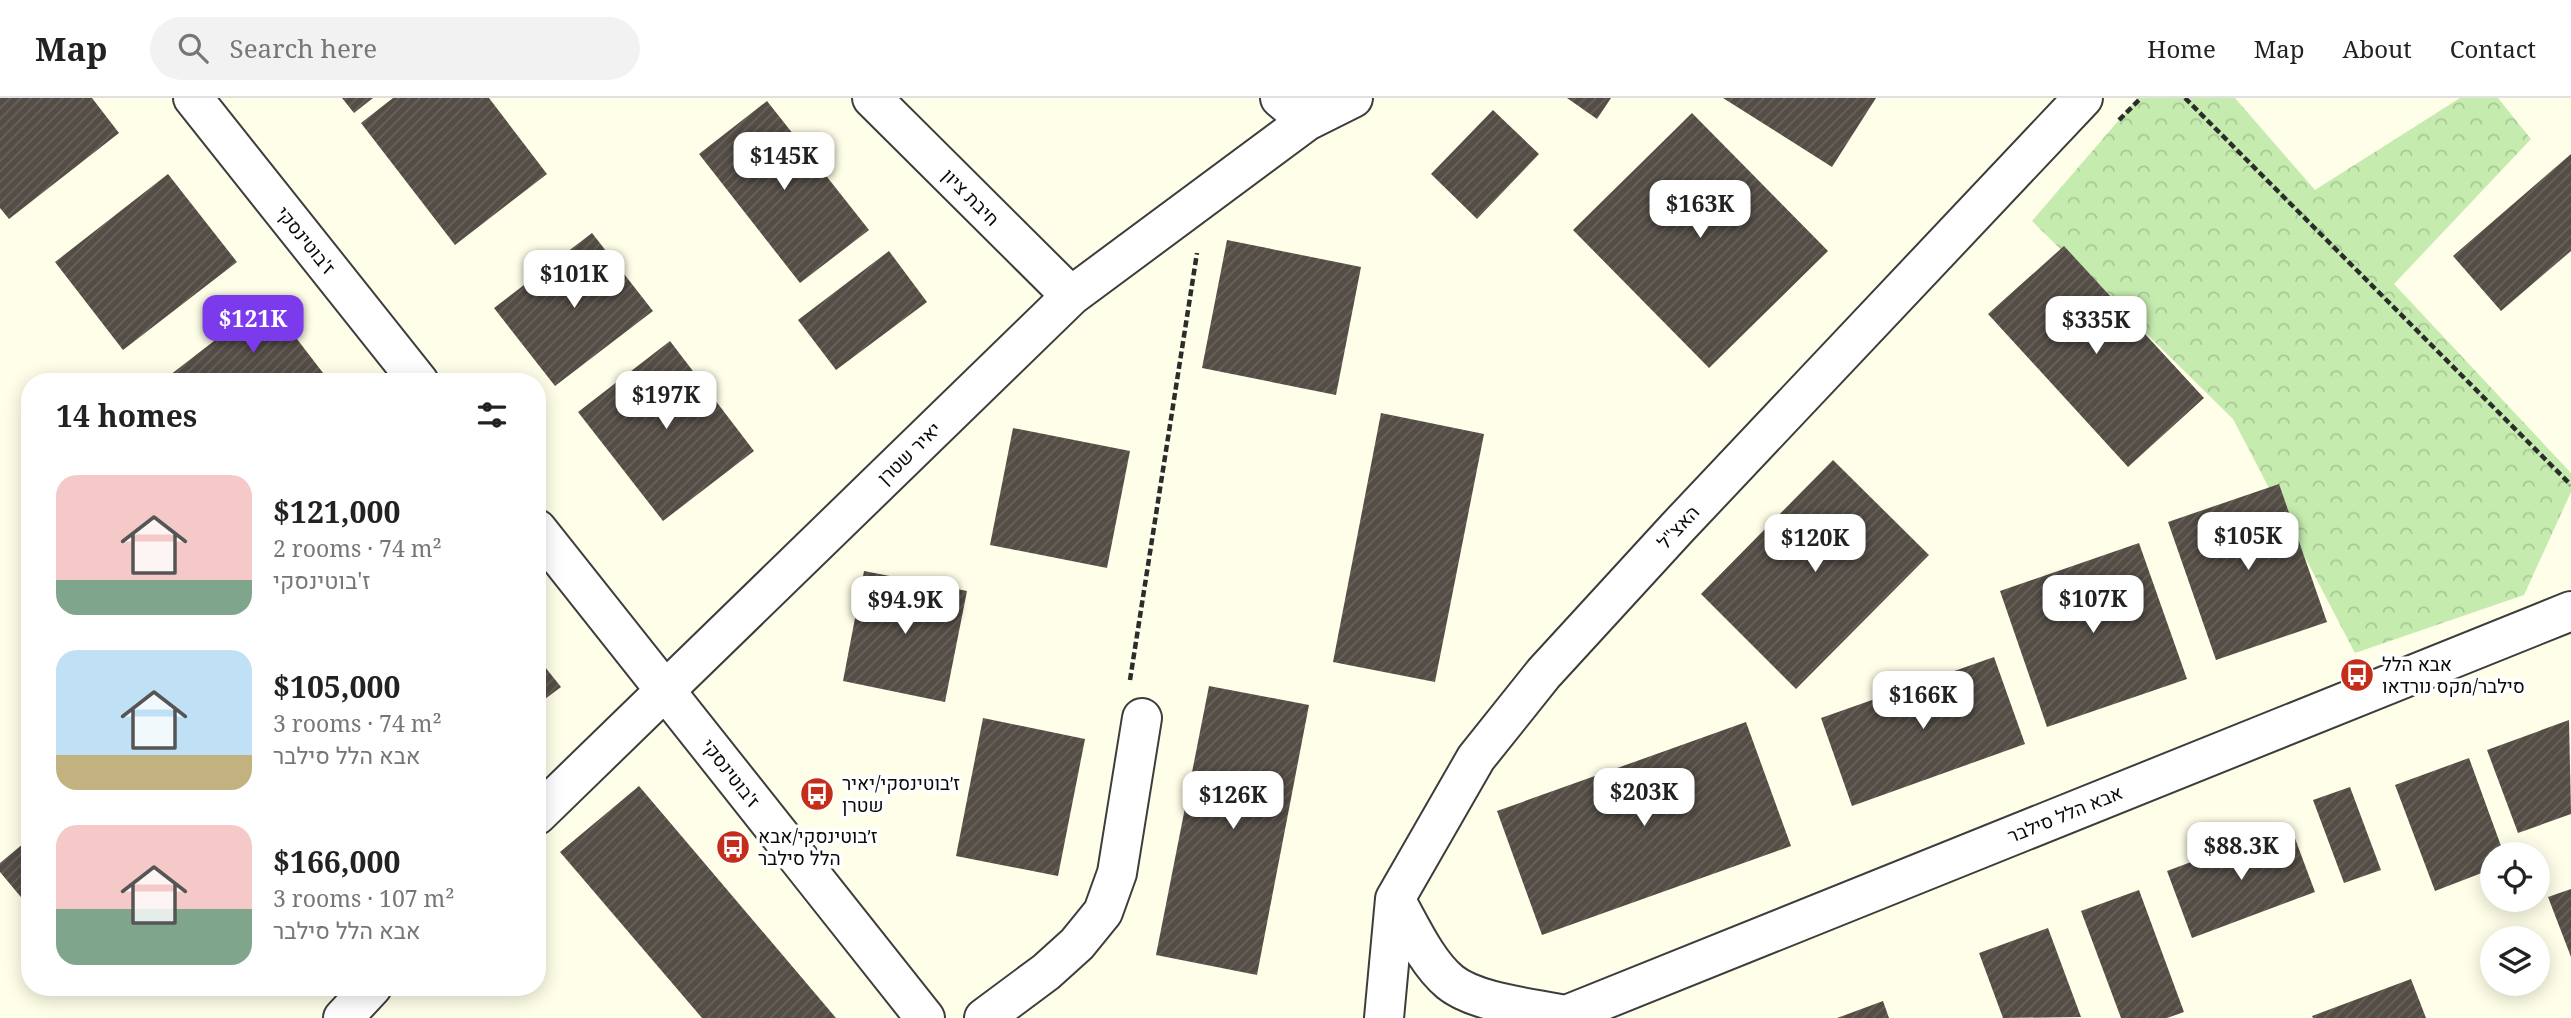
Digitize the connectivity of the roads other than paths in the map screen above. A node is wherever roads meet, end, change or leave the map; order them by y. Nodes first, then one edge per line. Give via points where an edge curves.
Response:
1 (193, 98) edge
2 (872, 98) edge
3 (1353, 98) edge
4 (2083, 98) edge
5 (1294, 109) edge
6 (1071, 296) junction
7 (412, 373) edge
8 (546, 540) edge
9 (2571, 611) edge
10 (666, 690) junction
11 (1142, 718) road end
12 (546, 806) edge
13 (1395, 900) junction
14 (364, 996) edge
15 (1562, 1017) edge
16 (343, 1018) edge
17 (925, 1018) edge
18 (984, 1018) edge
19 (1384, 1018) edge

1 - 7 street, ז'בוטינסקי
2 - 6 street, חיבת ציון
3 - 5 street, יאיר שטרן
4 - 13 street, האצ"ל via 1544,673 1476,758
5 - 6 street, יאיר שטרן via 1206,195
6 - 10 street, יאיר שטרן
8 - 10 street, ז'בוטינסקי
9 - 15 street, אבא הלל סילבר
10 - 12 street, יאיר שטרן
10 - 17 street, ז'בוטינסקי
11 - 18 street via 1117,873 1103,912 1046,972
13 - 15 street via 1450,982 1487,998
13 - 19 street, האצ"ל
14 - 16 street

